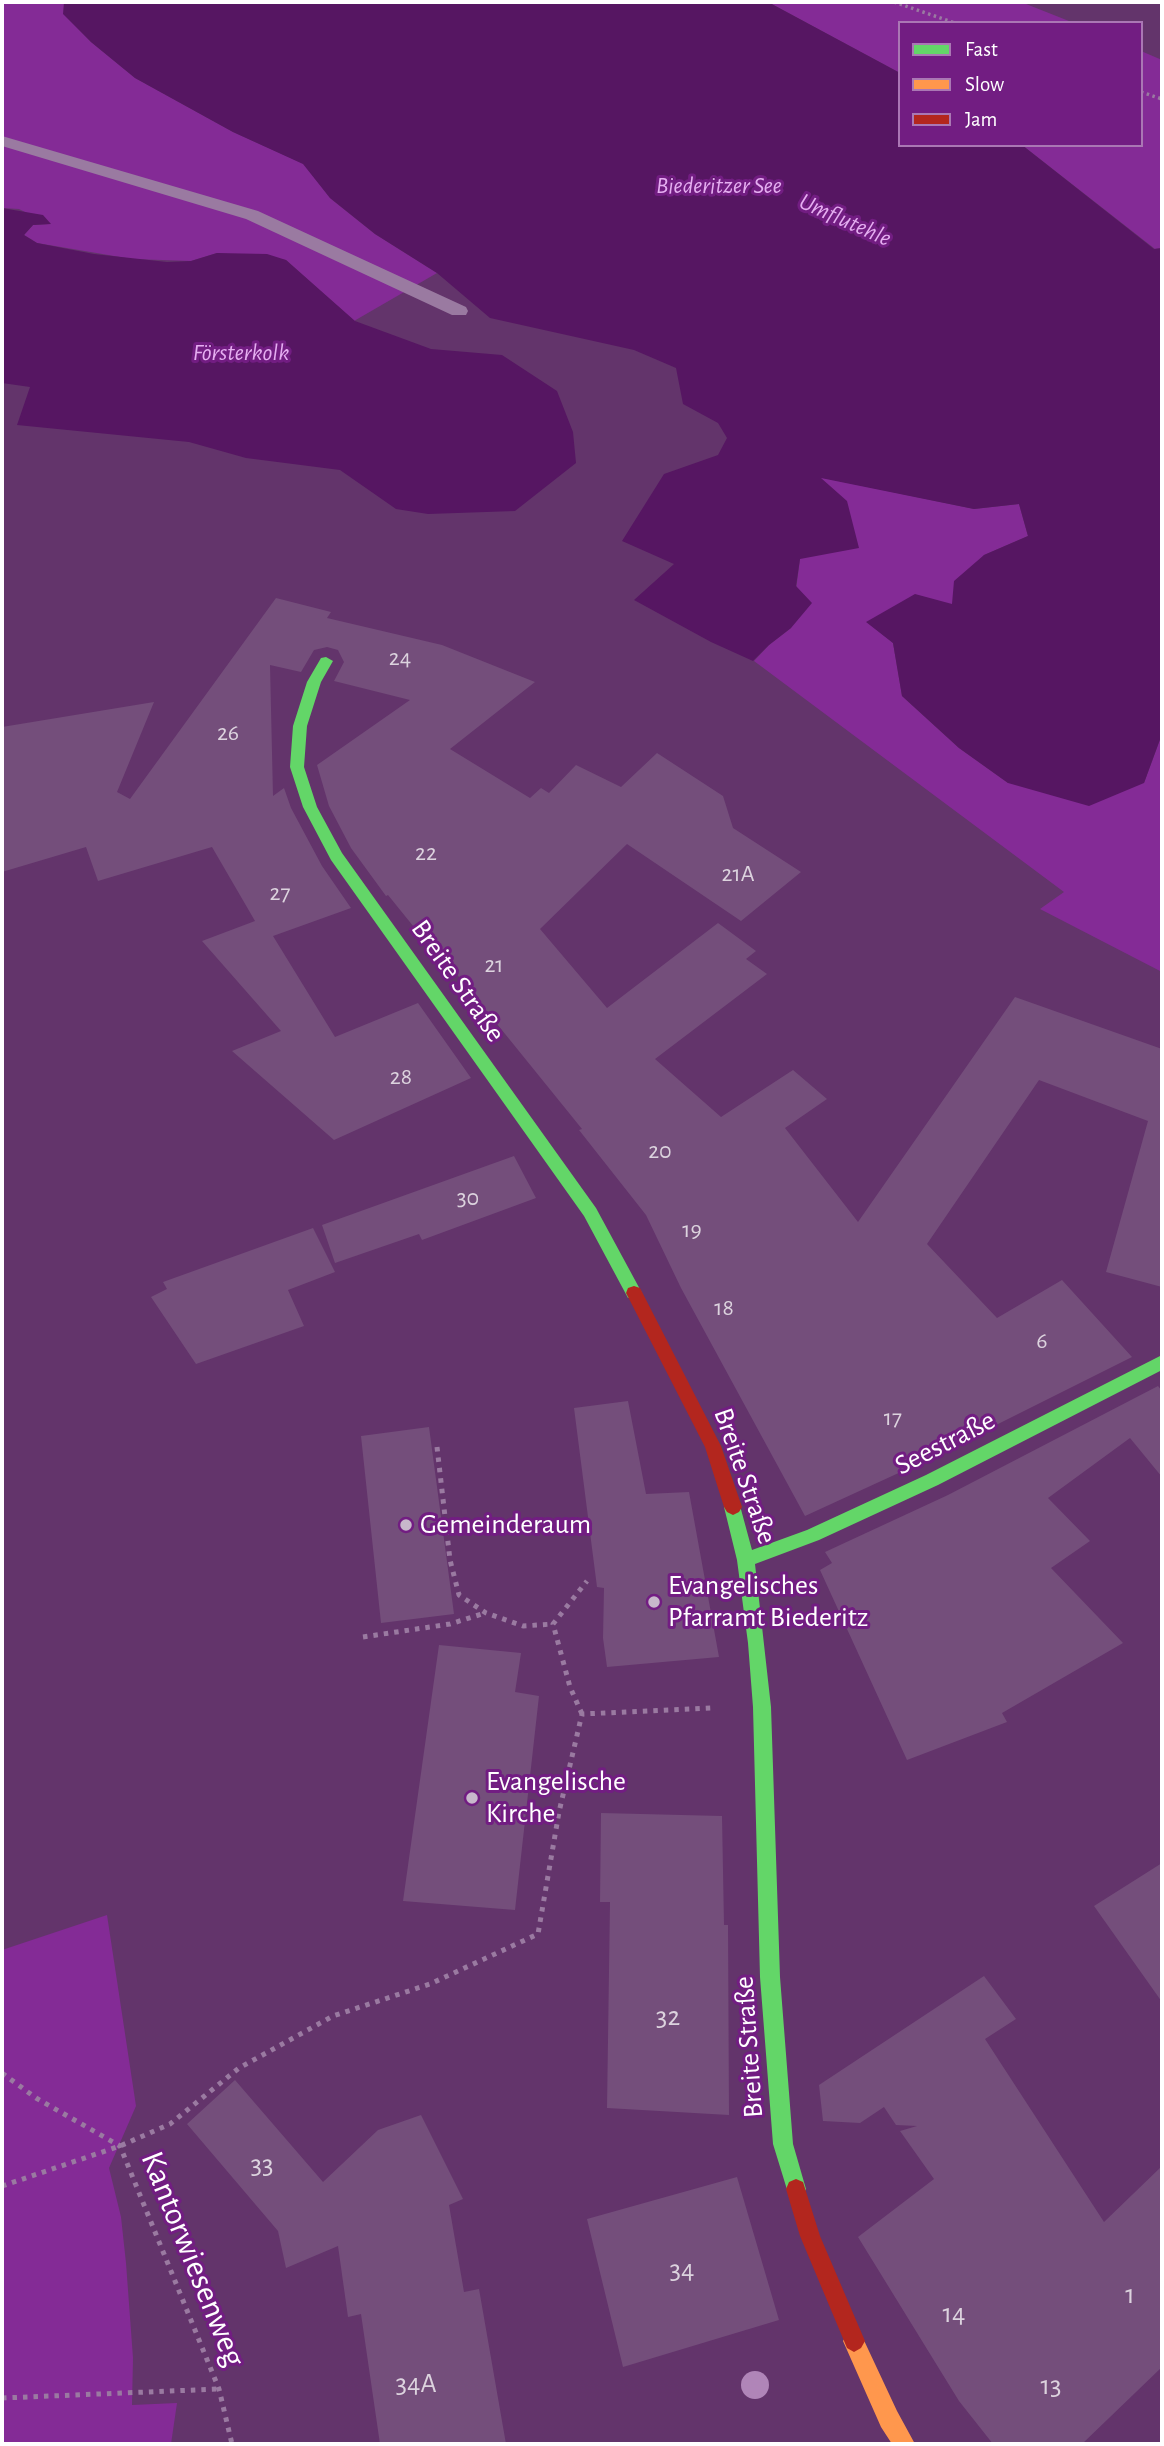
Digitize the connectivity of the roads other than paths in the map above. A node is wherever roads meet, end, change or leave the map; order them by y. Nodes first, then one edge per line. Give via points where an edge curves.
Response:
1 (2, 141) edge
2 (459, 311) dead end
3 (326, 661) dead end
4 (1162, 1362) edge
5 (746, 1560) junction
6 (904, 2444) edge

1 - 2 lane via 253,215
3 - 5 street, Breite Straße via 300,726 297,767 310,807 336,856 590,1212 713,1446
4 - 5 street, Seestraße via 932,1480 813,1535
5 - 6 street, Breite Straße via 762,1707 770,1977 783,2144 810,2236

